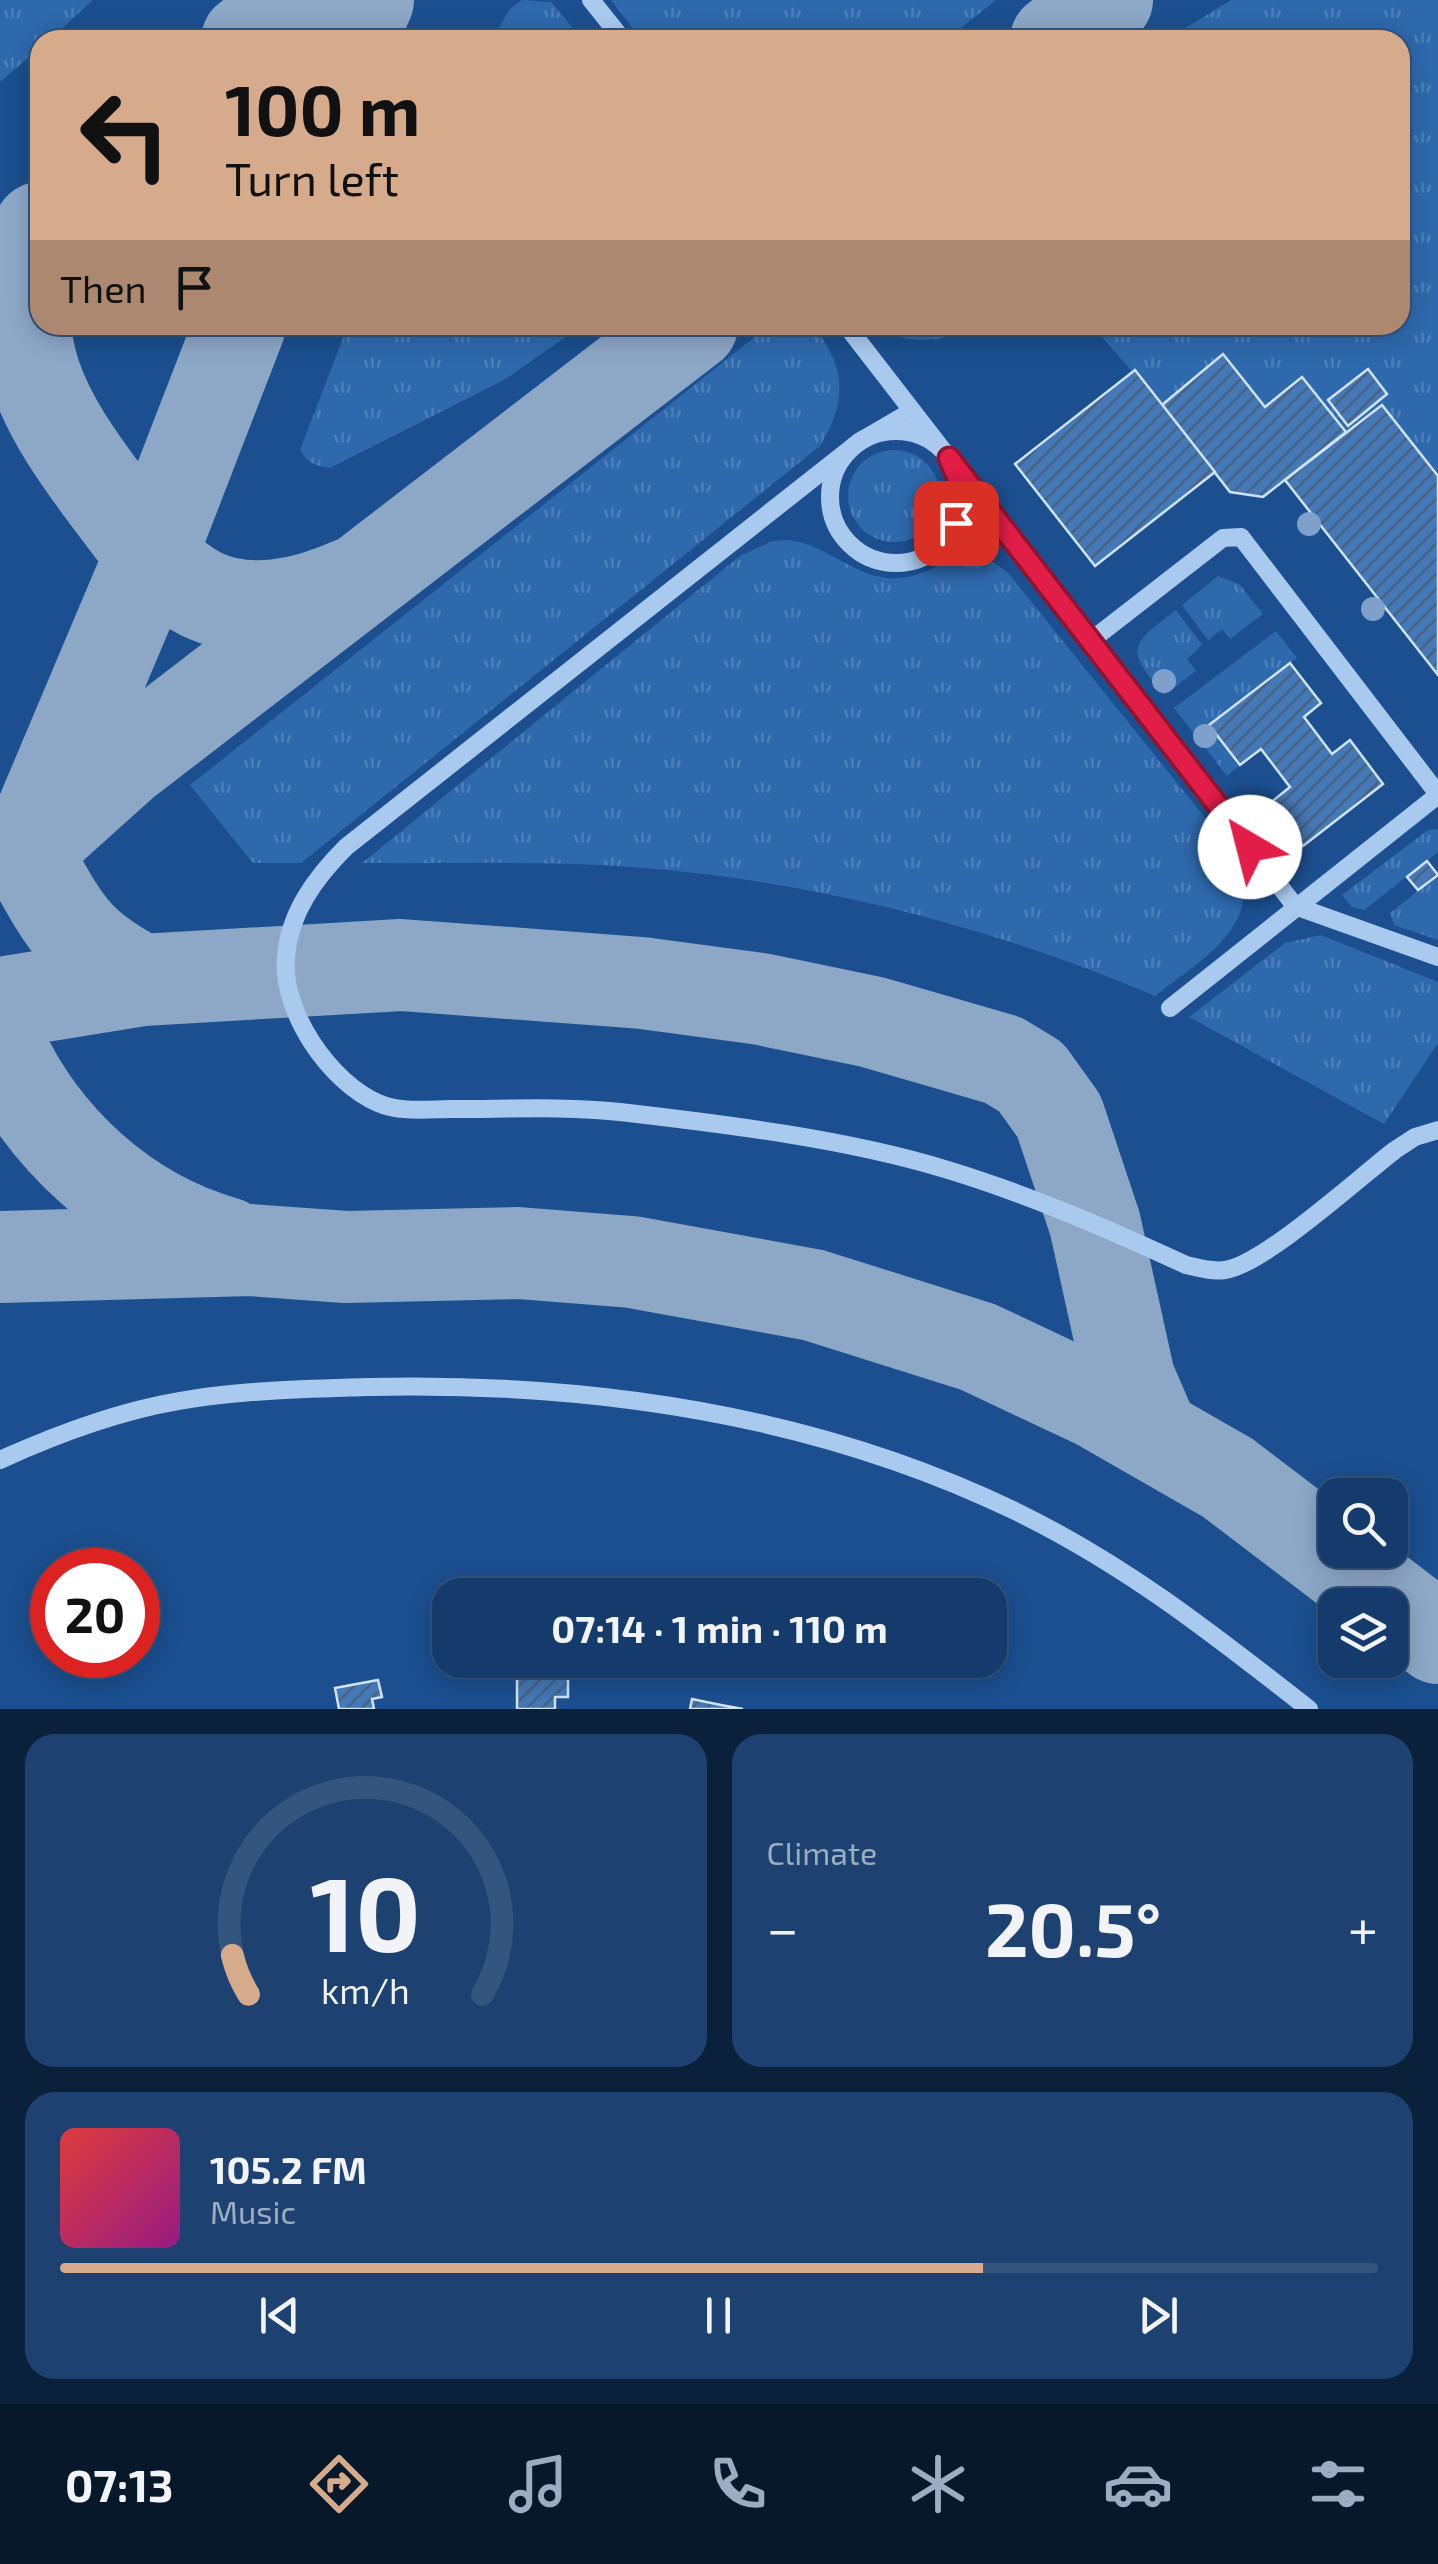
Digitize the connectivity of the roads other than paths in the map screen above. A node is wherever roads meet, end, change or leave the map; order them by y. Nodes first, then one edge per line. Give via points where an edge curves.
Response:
1 (591, 0) edge
2 (614, 30) edge
3 (854, 335) edge
4 (912, 410) junction
5 (859, 442) junction
6 (949, 458) junction
7 (1093, 640) junction
8 (1438, 795) edge
9 (1295, 906) junction
10 (1438, 956) edge
11 (1170, 1008) dead end
12 (1438, 1130) edge
13 (0, 1460) edge
14 (1309, 1709) edge

1 - 2 lane
3 - 4 lane
4 - 5 lane
4 - 6 lane
5 - 6 lane via 897,430 935,443
5 - 6 lane via 835,470 831,508 848,542 881,561 919,559 948,538 962,489
5 - 12 lane via 320,873 296,917 286,973 304,1030 324,1061 382,1105 632,1114 743,1127 943,1168 1040,1200 1206,1270 1257,1256 1395,1150
6 - 7 lane
7 - 8 lane via 1223,538 1242,536
7 - 9 lane
8 - 9 lane
9 - 10 lane
9 - 11 lane
13 - 14 lane via 178,1401 290,1389 424,1386 666,1403 832,1442 1016,1512 1179,1606

